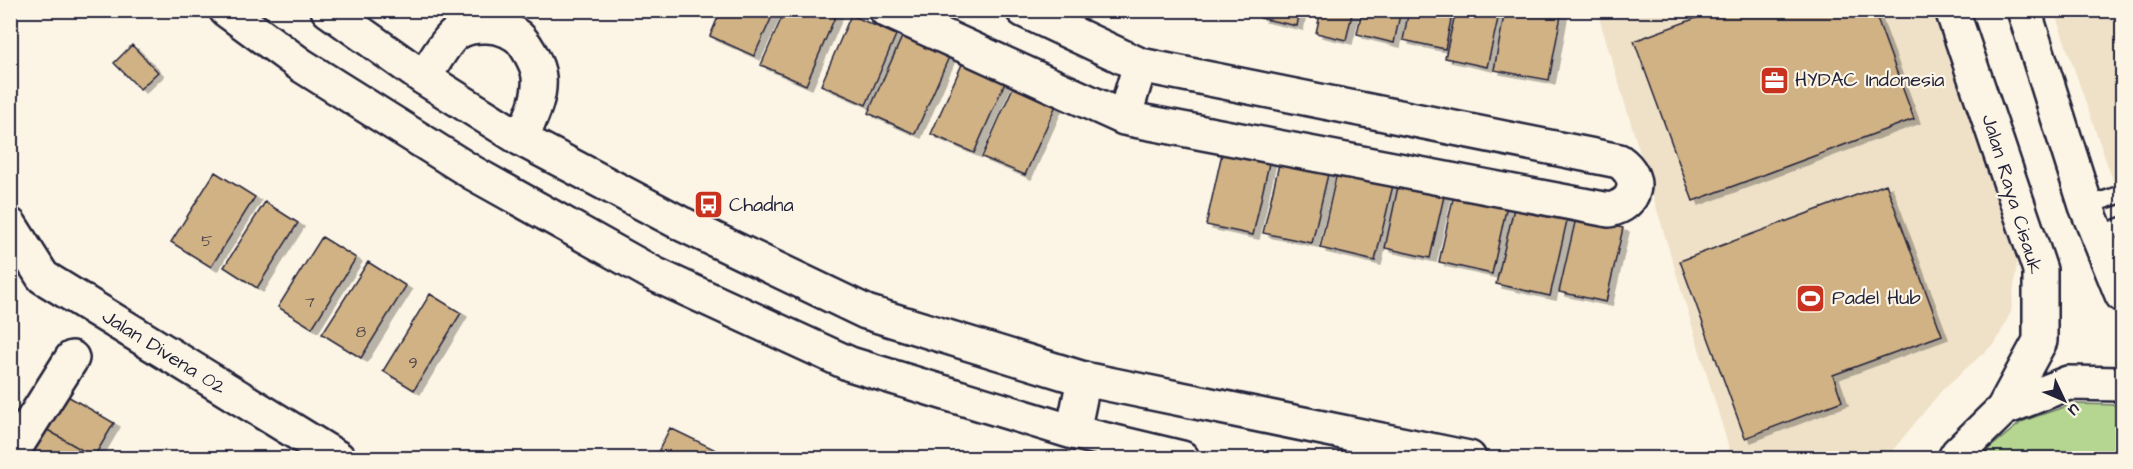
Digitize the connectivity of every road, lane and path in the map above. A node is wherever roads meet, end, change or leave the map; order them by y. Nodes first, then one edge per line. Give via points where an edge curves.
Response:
1 (226, 10) edge
2 (328, 10) edge
3 (886, 10) edge
4 (1023, 10) edge
5 (1952, 10) edge
6 (2024, 10) edge
7 (521, 22) edge
8 (1140, 65) junction
9 (424, 78) junction
10 (1124, 118) junction
11 (521, 139) junction
12 (2122, 194) edge
13 (2086, 206) junction
14 (10, 225) edge
15 (2110, 231) edge
16 (2122, 295) edge
17 (72, 358) dead end
18 (1084, 379) junction
19 (2122, 384) edge
20 (2003, 409) junction
21 (1072, 432) junction
22 (10, 456) edge
23 (338, 459) edge
24 (1182, 459) edge
25 (1469, 459) edge
26 (1955, 459) edge

1 - 21 street via 301,66 473,173 654,274 850,364
2 - 9 street
3 - 10 street
4 - 8 street
5 - 20 street, Jalan Raya Cisauk via 2040,270 2040,340
6 - 13 street
7 - 9 street via 459,31
7 - 11 street via 539,76 535,108
8 - 10 street
8 - 10 street via 1619,161 1634,178 1634,190 1620,208 1609,210
9 - 11 street
11 - 18 street via 682,224 866,312
12 - 13 lane
13 - 15 street
14 - 23 street, Jalan Divena 02 via 43,277
15 - 16 street
17 - 22 street
18 - 21 street
18 - 25 street
19 - 20 street via 2068,383
20 - 26 street
21 - 24 street

